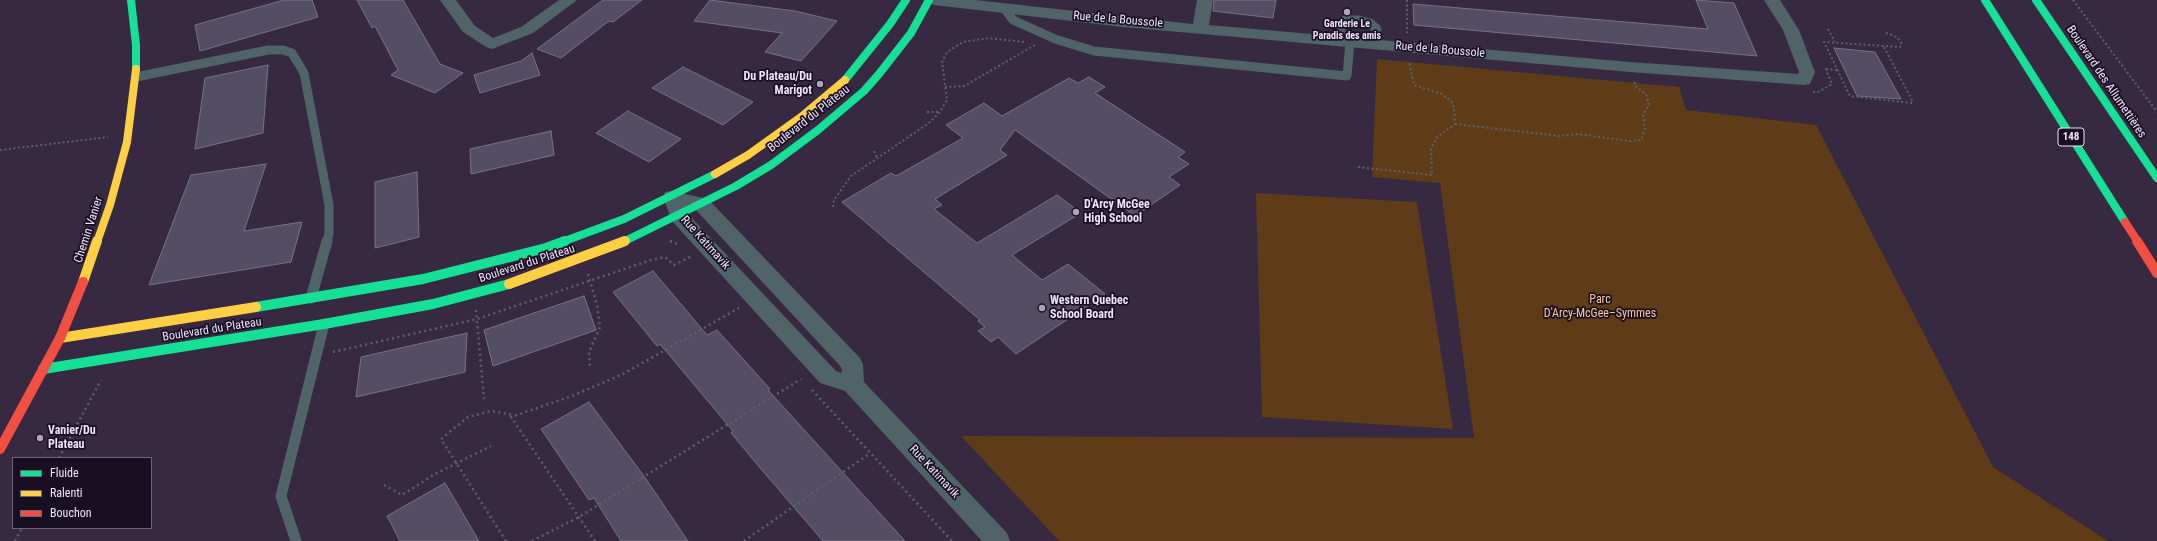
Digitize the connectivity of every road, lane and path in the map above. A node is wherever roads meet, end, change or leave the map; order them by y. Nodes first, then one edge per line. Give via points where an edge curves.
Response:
1 (131, 0) edge
2 (448, 0) edge
3 (569, 0) edge
4 (906, 0) edge
5 (929, 0) edge
6 (934, 0) edge
7 (1205, 0) edge
8 (1407, 0) edge
9 (1772, 0) edge
10 (1985, 0) edge
11 (2036, 0) edge
12 (2073, 0) edge
13 (1005, 9) junction
14 (1200, 28) junction
15 (1377, 29) dead end
16 (1828, 29) dead end
17 (1886, 34) dead end
18 (1407, 36) dead end
19 (1345, 42) junction
20 (1836, 43) junction
21 (1884, 47) junction
22 (1408, 55) dead end
23 (1630, 67) junction
24 (1826, 69) dead end
25 (1838, 70) junction
26 (136, 77) junction
27 (945, 88) junction
28 (927, 112) dead end
29 (940, 112) junction
30 (2157, 112) edge
31 (1455, 124) junction
32 (128, 135) junction
33 (0, 150) edge
34 (874, 151) dead end
35 (876, 158) junction
36 (1358, 167) dead end
37 (2157, 178) edge
38 (701, 204) junction
39 (675, 206) junction
40 (833, 207) dead end
41 (694, 255) dead end
42 (587, 271) dead end
43 (2157, 273) edge
44 (590, 281) junction
45 (311, 298) junction
46 (476, 304) dead end
47 (741, 307) dead end
48 (477, 319) junction
49 (324, 324) junction
50 (60, 338) junction
51 (316, 356) junction
52 (590, 366) dead end
53 (43, 369) junction
54 (801, 379) dead end
55 (101, 380) dead end
56 (853, 385) junction
57 (484, 399) dead end
58 (514, 416) junction
59 (490, 446) dead end
60 (0, 449) edge
61 (869, 454) dead end
62 (60, 457) edge
63 (457, 464) junction
64 (384, 485) dead end
65 (579, 516) junction
66 (21, 529) edge
67 (15, 541) edge
68 (296, 541) edge
69 (506, 541) edge
70 (532, 541) edge
71 (594, 541) edge
72 (744, 541) edge
73 (998, 541) edge

1 - 26 main road, Chemin Vanier via 136,45
2 - 3 street via 469,29 492,44 527,30
4 - 39 main road, Boulevard du Plateau via 864,58 821,101
5 - 38 main road, Boulevard du Plateau via 903,44 864,91 771,165
6 - 13 street, Rue de la Boussole
7 - 14 street
8 - 18 path
9 - 23 street, Rue de la Boussole via 1791,30 1807,72 1804,80
10 - 43 main road, 148
11 - 37 main road, Boulevard des Allumettières
12 - 30 path
13 - 14 street, Rue de la Boussole
13 - 19 lane via 1013,20 1055,39 1094,51 1348,76
14 - 19 street, Rue de la Boussole
15 - 19 lane via 1370,23 1345,20 1341,25
16 - 20 path
17 - 21 path via 1897,37 1902,44 1900,47
19 - 23 street, Rue de la Boussole
20 - 21 path
20 - 25 path via 1824,42
21 - 25 path via 1913,103 1850,96
22 - 31 path via 1414,85 1442,94 1452,102
23 - 31 path via 1637,88 1646,94 1649,105 1643,114 1645,130 1641,140 1630,141 1577,134 1559,136
24 - 25 path
26 - 32 main road, Chemin Vanier
26 - 45 lane via 268,50 292,53 304,73 329,205 329,233
27 - 27 path via 942,62 947,52 956,45 989,38 1037,44 964,86
27 - 29 path via 947,100
28 - 29 path
29 - 35 path via 929,123
31 - 36 path via 1437,137 1431,149 1432,175
32 - 33 path
32 - 50 main road, Chemin Vanier via 110,205 88,271
34 - 35 path
35 - 40 path via 851,176 834,200
38 - 39 street, Rue Katimavik
38 - 56 street, Rue Katimavik via 852,364
39 - 45 main road, Boulevard du Plateau via 624,219 546,248 423,279
39 - 49 main road, Boulevard du Plateau via 639,236 516,282 433,304
39 - 56 street, Rue Katimavik via 828,377
41 - 44 path via 674,265 666,257 651,260
42 - 44 path
44 - 48 path
44 - 52 path via 598,304 600,327 589,352
45 - 50 main road, Boulevard du Plateau
46 - 48 path
47 - 58 path via 623,374 572,396
48 - 51 path
48 - 57 path
49 - 51 lane
49 - 53 main road, Boulevard du Plateau
50 - 53 main road, Chemin Vanier
51 - 68 lane via 280,496
53 - 60 main road, Chemin Vanier
54 - 65 path
55 - 62 path
56 - 73 street, Rue Katimavik
58 - 63 path via 491,412 468,417 442,439
58 - 65 path via 510,417
59 - 63 path
61 - 72 path
63 - 64 path via 435,474 402,495
63 - 69 path
65 - 70 path
65 - 71 path
66 - 67 path

